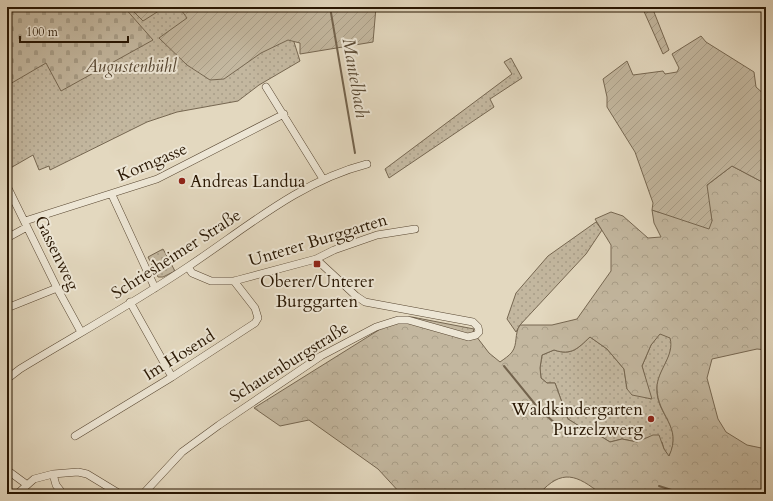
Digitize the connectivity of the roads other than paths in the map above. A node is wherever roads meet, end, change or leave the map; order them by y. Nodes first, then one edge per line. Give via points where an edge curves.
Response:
1 (266, 87) dead end
2 (284, 114) junction
3 (367, 164) dead end
4 (323, 179) junction
5 (7, 186) edge
6 (112, 195) junction
7 (26, 224) junction
8 (415, 229) dead end
9 (7, 238) edge
10 (316, 259) junction
11 (188, 267) junction
12 (234, 281) junction
13 (57, 288) junction
14 (155, 288) junction
15 (130, 302) junction
16 (7, 308) edge
17 (81, 332) junction
18 (172, 377) junction
19 (7, 379) edge
20 (75, 436) dead end
21 (7, 470) edge
22 (52, 474) junction
23 (26, 484) junction
24 (17, 494) edge
25 (63, 494) edge
26 (120, 494) edge
27 (143, 494) edge

1 - 2 street
2 - 4 street
2 - 6 street, Korngasse via 157,179
3 - 4 street, Schriesheimer Straße
4 - 11 street, Schriesheimer Straße via 284,201
5 - 7 street, Gassenweg
6 - 7 street, Korngasse
6 - 14 street
7 - 9 street, Korngasse
7 - 13 street, Gassenweg
8 - 10 street, Unterer Burggarten via 377,235
10 - 12 street, Unterer Burggarten
10 - 27 street, Schauenburgstraße via 365,302 473,322 479,330 476,335 468,337 408,320 398,320 376,328 321,356 219,425 182,452
11 - 12 street, Unterer Burggarten via 192,273 211,281
11 - 14 street, Schriesheimer Straße
12 - 18 street, Im Hosend via 254,308 258,318
13 - 16 street
13 - 17 street, Gassenweg
14 - 15 street, Schriesheimer Straße
15 - 17 street, Schriesheimer Straße
15 - 18 street
17 - 19 street, Schriesheimer Straße
18 - 20 street, Im Hosend
21 - 23 street
22 - 23 street
22 - 25 street
22 - 26 street via 88,474
23 - 24 street

